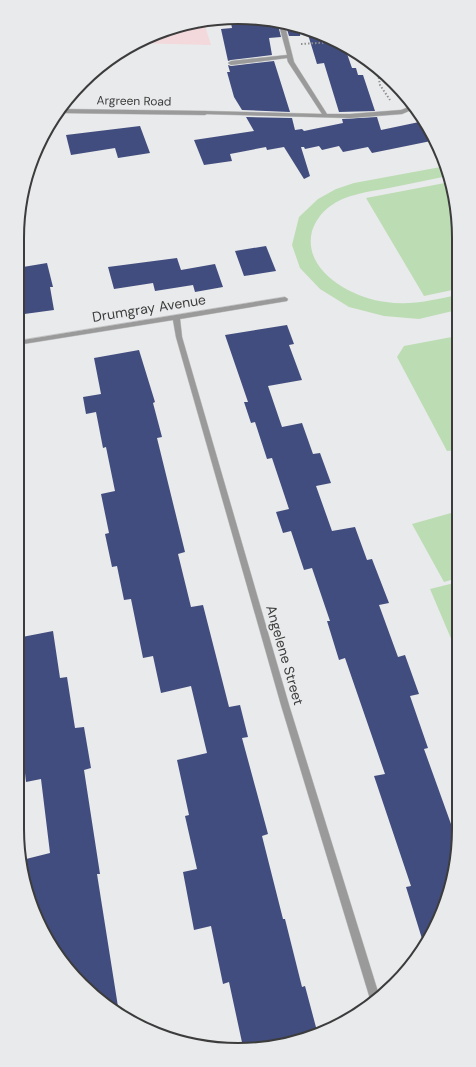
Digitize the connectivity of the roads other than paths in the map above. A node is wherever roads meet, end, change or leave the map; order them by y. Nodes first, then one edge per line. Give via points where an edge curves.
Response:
1 (283, 29) edge
2 (290, 56) junction
3 (231, 63) dead end
4 (409, 109) edge
5 (66, 111) edge
6 (326, 116) junction
7 (285, 299) dead end
8 (176, 317) junction
9 (24, 342) edge
10 (374, 994) edge

1 - 2 street
2 - 3 street
2 - 6 street via 291,62
4 - 6 street, Argreen Road via 402,112
5 - 6 street, Argreen Road
7 - 8 street, Drumgray Avenue
8 - 9 street, Drumgray Avenue
8 - 10 street, Angelene Street via 179,337 285,705

